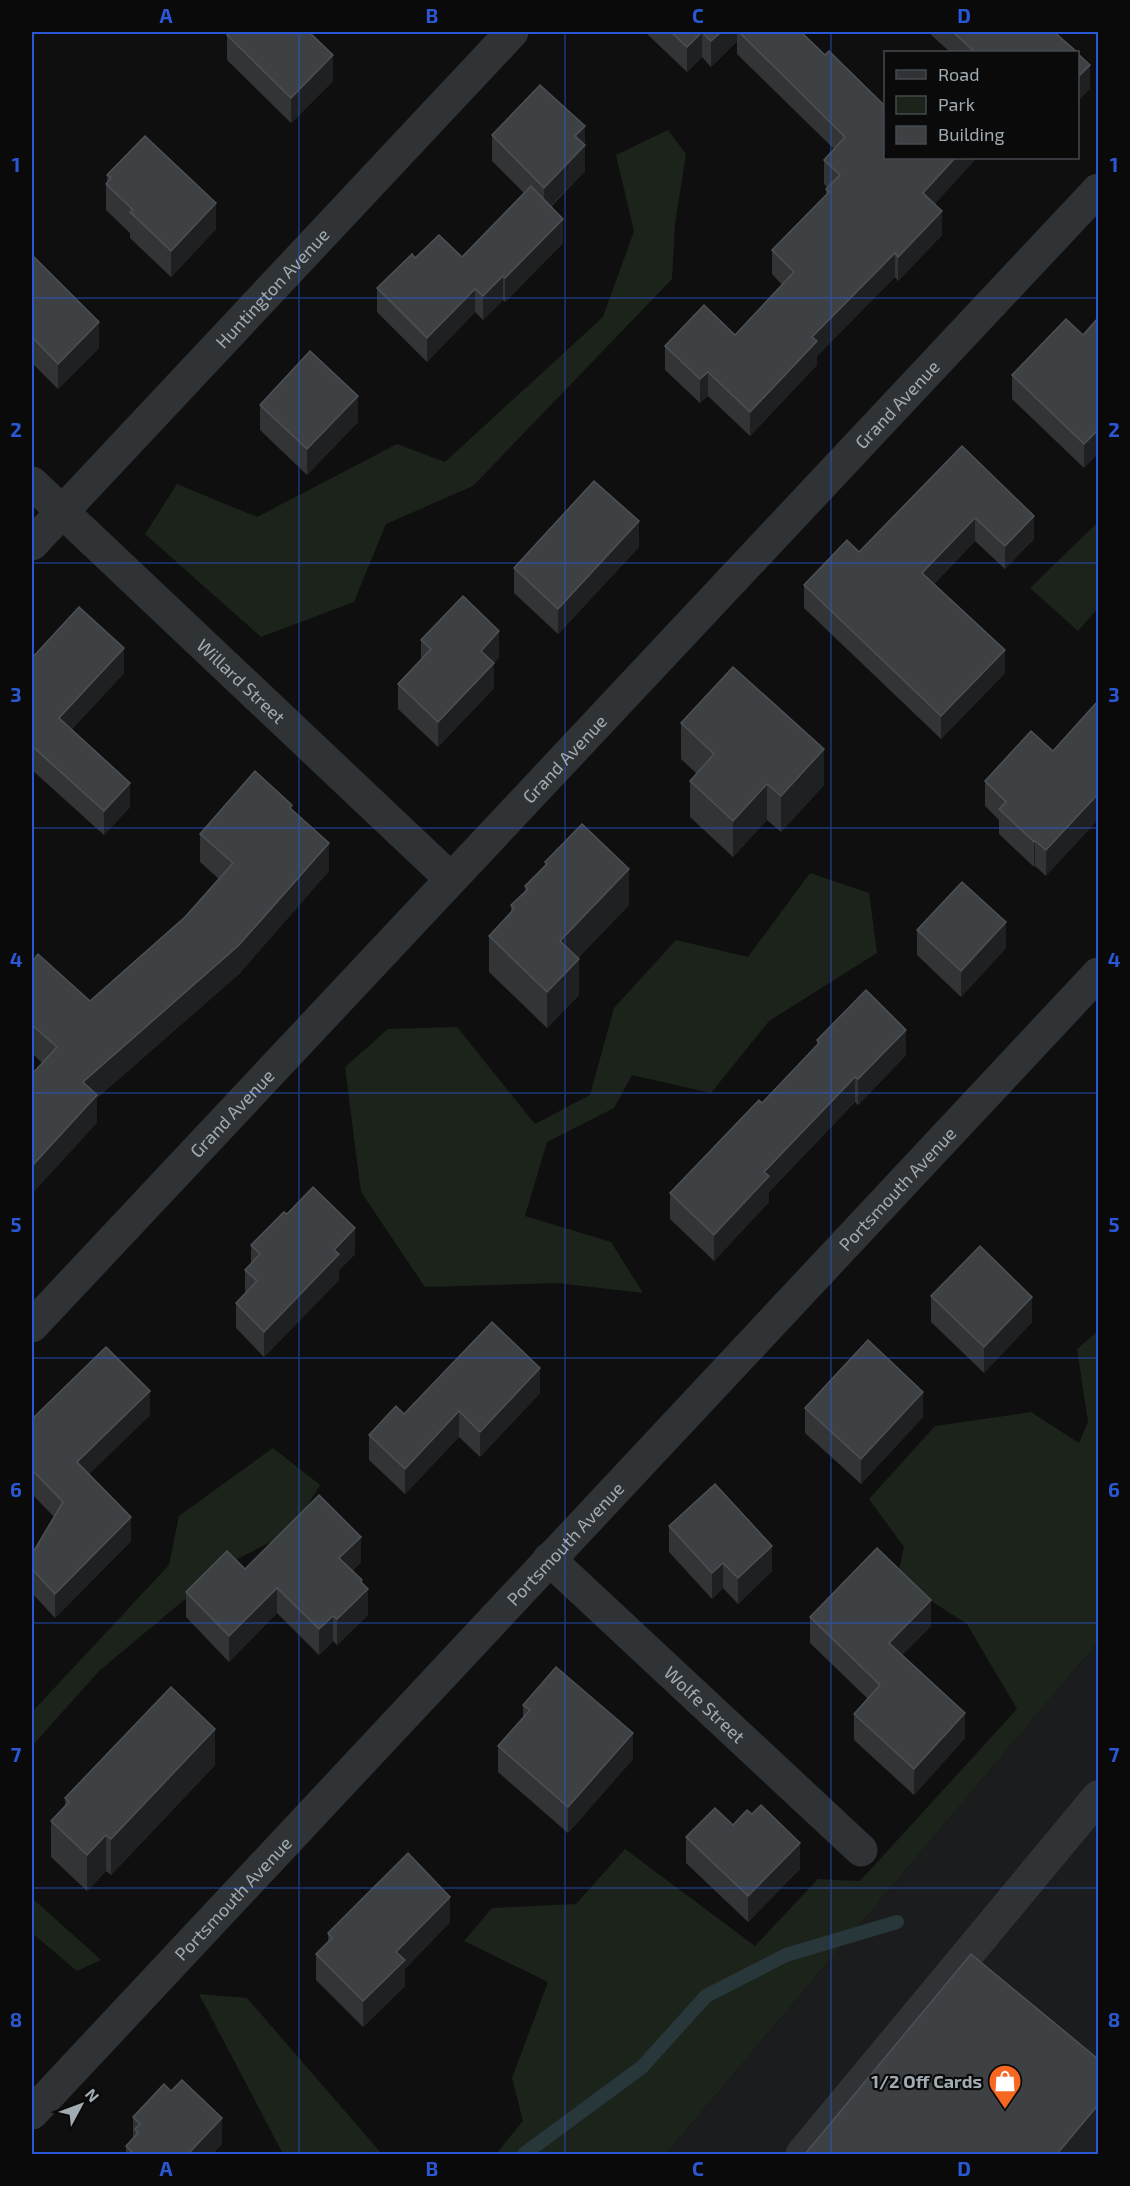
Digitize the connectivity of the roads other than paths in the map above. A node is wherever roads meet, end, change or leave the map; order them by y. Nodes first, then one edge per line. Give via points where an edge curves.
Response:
1 (512, 32) edge
2 (1098, 190) edge
3 (32, 483) edge
4 (62, 512) junction
5 (32, 544) edge
6 (451, 879) junction
7 (1098, 974) edge
8 (32, 1326) edge
9 (549, 1559) junction
10 (1098, 1797) edge
11 (861, 1850) dead end
12 (32, 2113) edge
13 (802, 2154) edge

1 - 4 street, Huntington Avenue
2 - 6 street, Grand Avenue
3 - 4 street, Willard Street
4 - 5 street, Huntington Avenue
4 - 6 street, Willard Street
6 - 8 street, Grand Avenue
7 - 9 street, Portsmouth Avenue
9 - 11 street, Wolfe Street
9 - 12 street, Portsmouth Avenue
10 - 13 street

